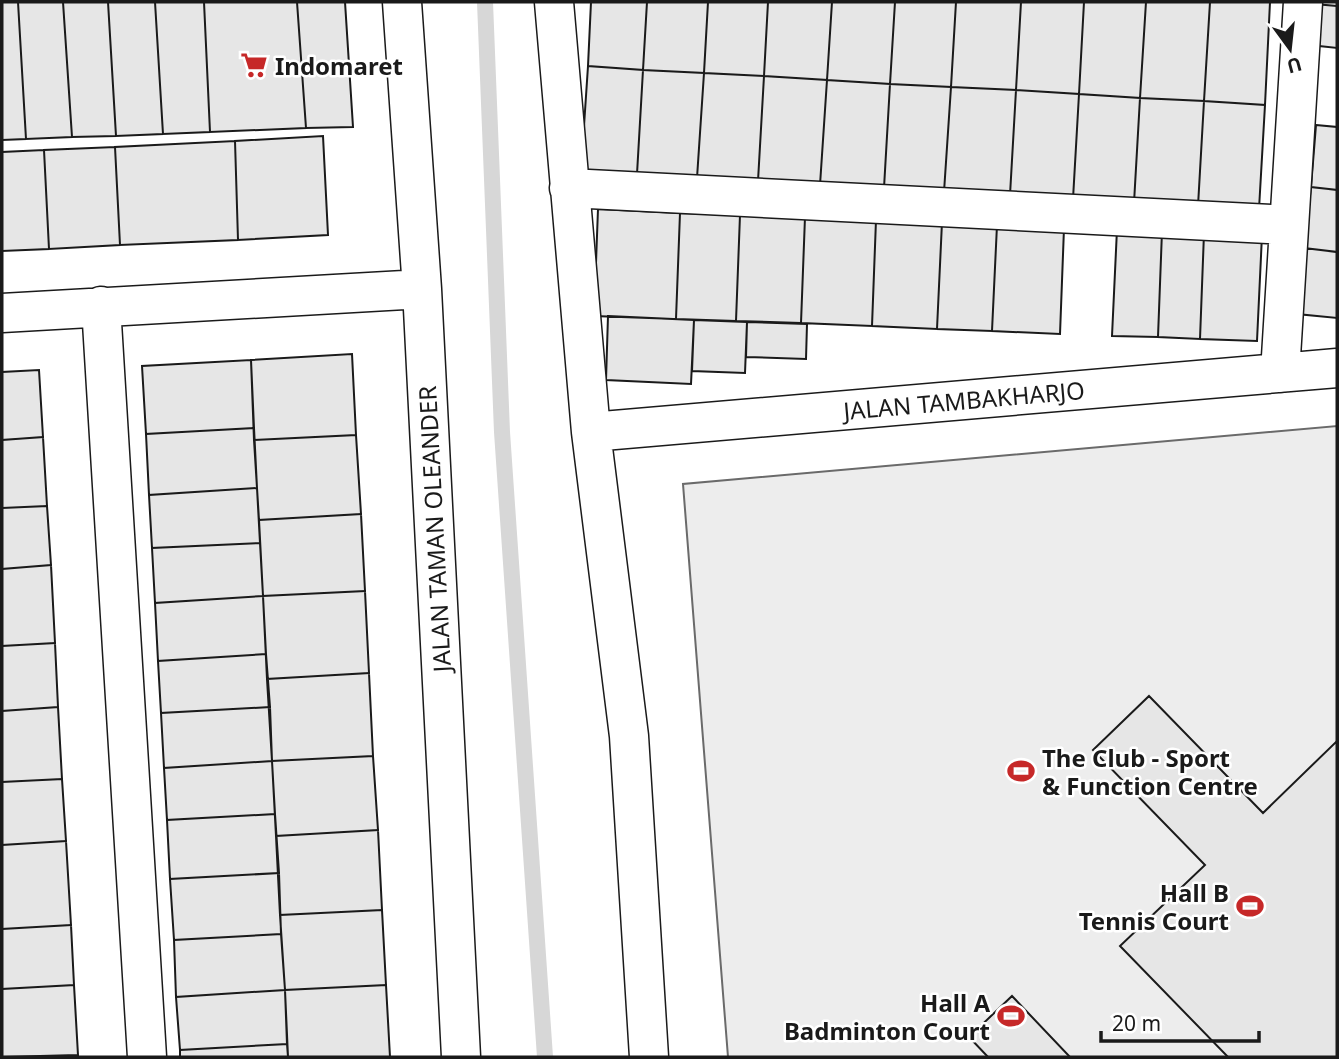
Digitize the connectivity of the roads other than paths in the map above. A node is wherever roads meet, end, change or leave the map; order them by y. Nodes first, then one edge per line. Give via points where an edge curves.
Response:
1 (402, 2) edge
2 (554, 2) edge
3 (1303, 2) edge
4 (569, 188) junction
5 (1289, 225) junction
6 (422, 289) junction
7 (101, 306) junction
8 (2, 313) edge
9 (1337, 368) edge
10 (1280, 373) junction
11 (591, 432) junction
12 (147, 1057) edge
13 (461, 1057) edge
14 (649, 1057) edge

1 - 6 street, JALAN TAMAN OLEANDER
2 - 4 street
3 - 5 street
4 - 5 street
4 - 11 street
5 - 10 street
6 - 7 street
6 - 13 street, JALAN TAMAN OLEANDER
7 - 8 street
7 - 12 street
9 - 10 street, JALAN TAMBAKHARJO
10 - 11 street, JALAN TAMBAKHARJO
11 - 14 street via 629,736

